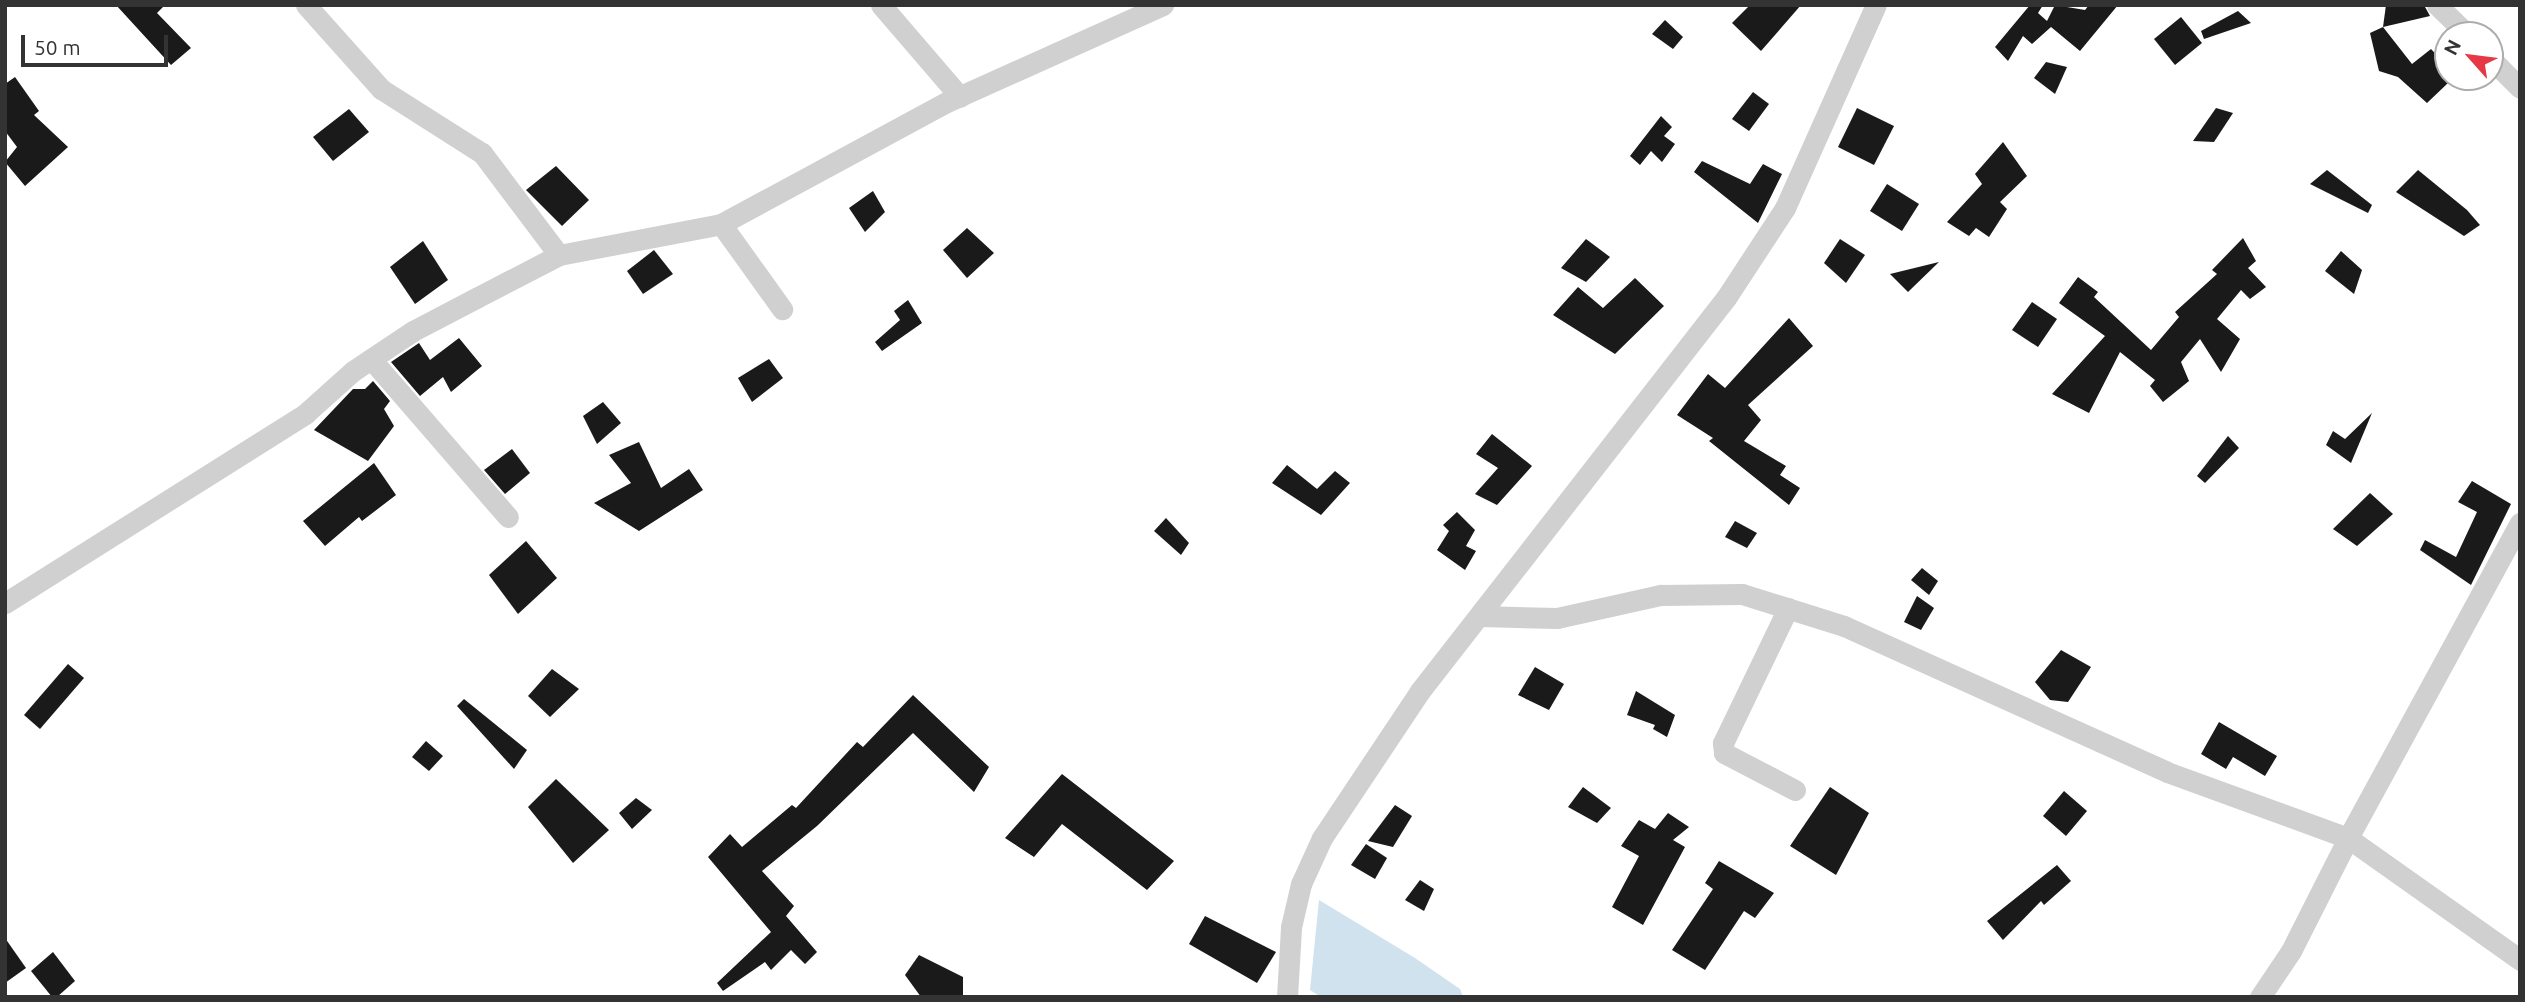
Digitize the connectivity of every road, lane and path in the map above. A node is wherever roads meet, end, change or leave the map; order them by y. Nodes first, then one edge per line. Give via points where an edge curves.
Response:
1 (306, 5) edge
2 (881, 5) edge
3 (1163, 5) edge
4 (1876, 5) edge
5 (2437, 5) edge
6 (2454, 21) edge
7 (2504, 72) edge
8 (2520, 88) edge
9 (960, 97) junction
10 (721, 224) junction
11 (559, 255) junction
12 (782, 309) dead end
13 (371, 359) junction
14 (508, 517) dead end
15 (2520, 523) edge
16 (5, 603) edge
17 (1788, 608) junction
18 (1480, 616) junction
19 (1795, 790) dead end
20 (2348, 838) junction
21 (2520, 960) edge
22 (1287, 997) edge
23 (2260, 997) edge

1 - 11 street via 381,89 482,153
2 - 9 street
3 - 9 street
4 - 18 street via 1785,208 1682,357
5 - 6 street
7 - 8 street
9 - 10 street
10 - 11 street
10 - 12 street
11 - 13 street via 413,331
13 - 14 street
13 - 16 street via 304,414
15 - 20 street
17 - 18 street via 1742,594 1696,594 1629,600 1557,618
17 - 19 street via 1723,743 1724,752
17 - 20 street via 1844,626 2167,772
18 - 22 street via 1420,691 1322,838 1301,884 1291,927
20 - 21 street
20 - 23 street via 2291,951

